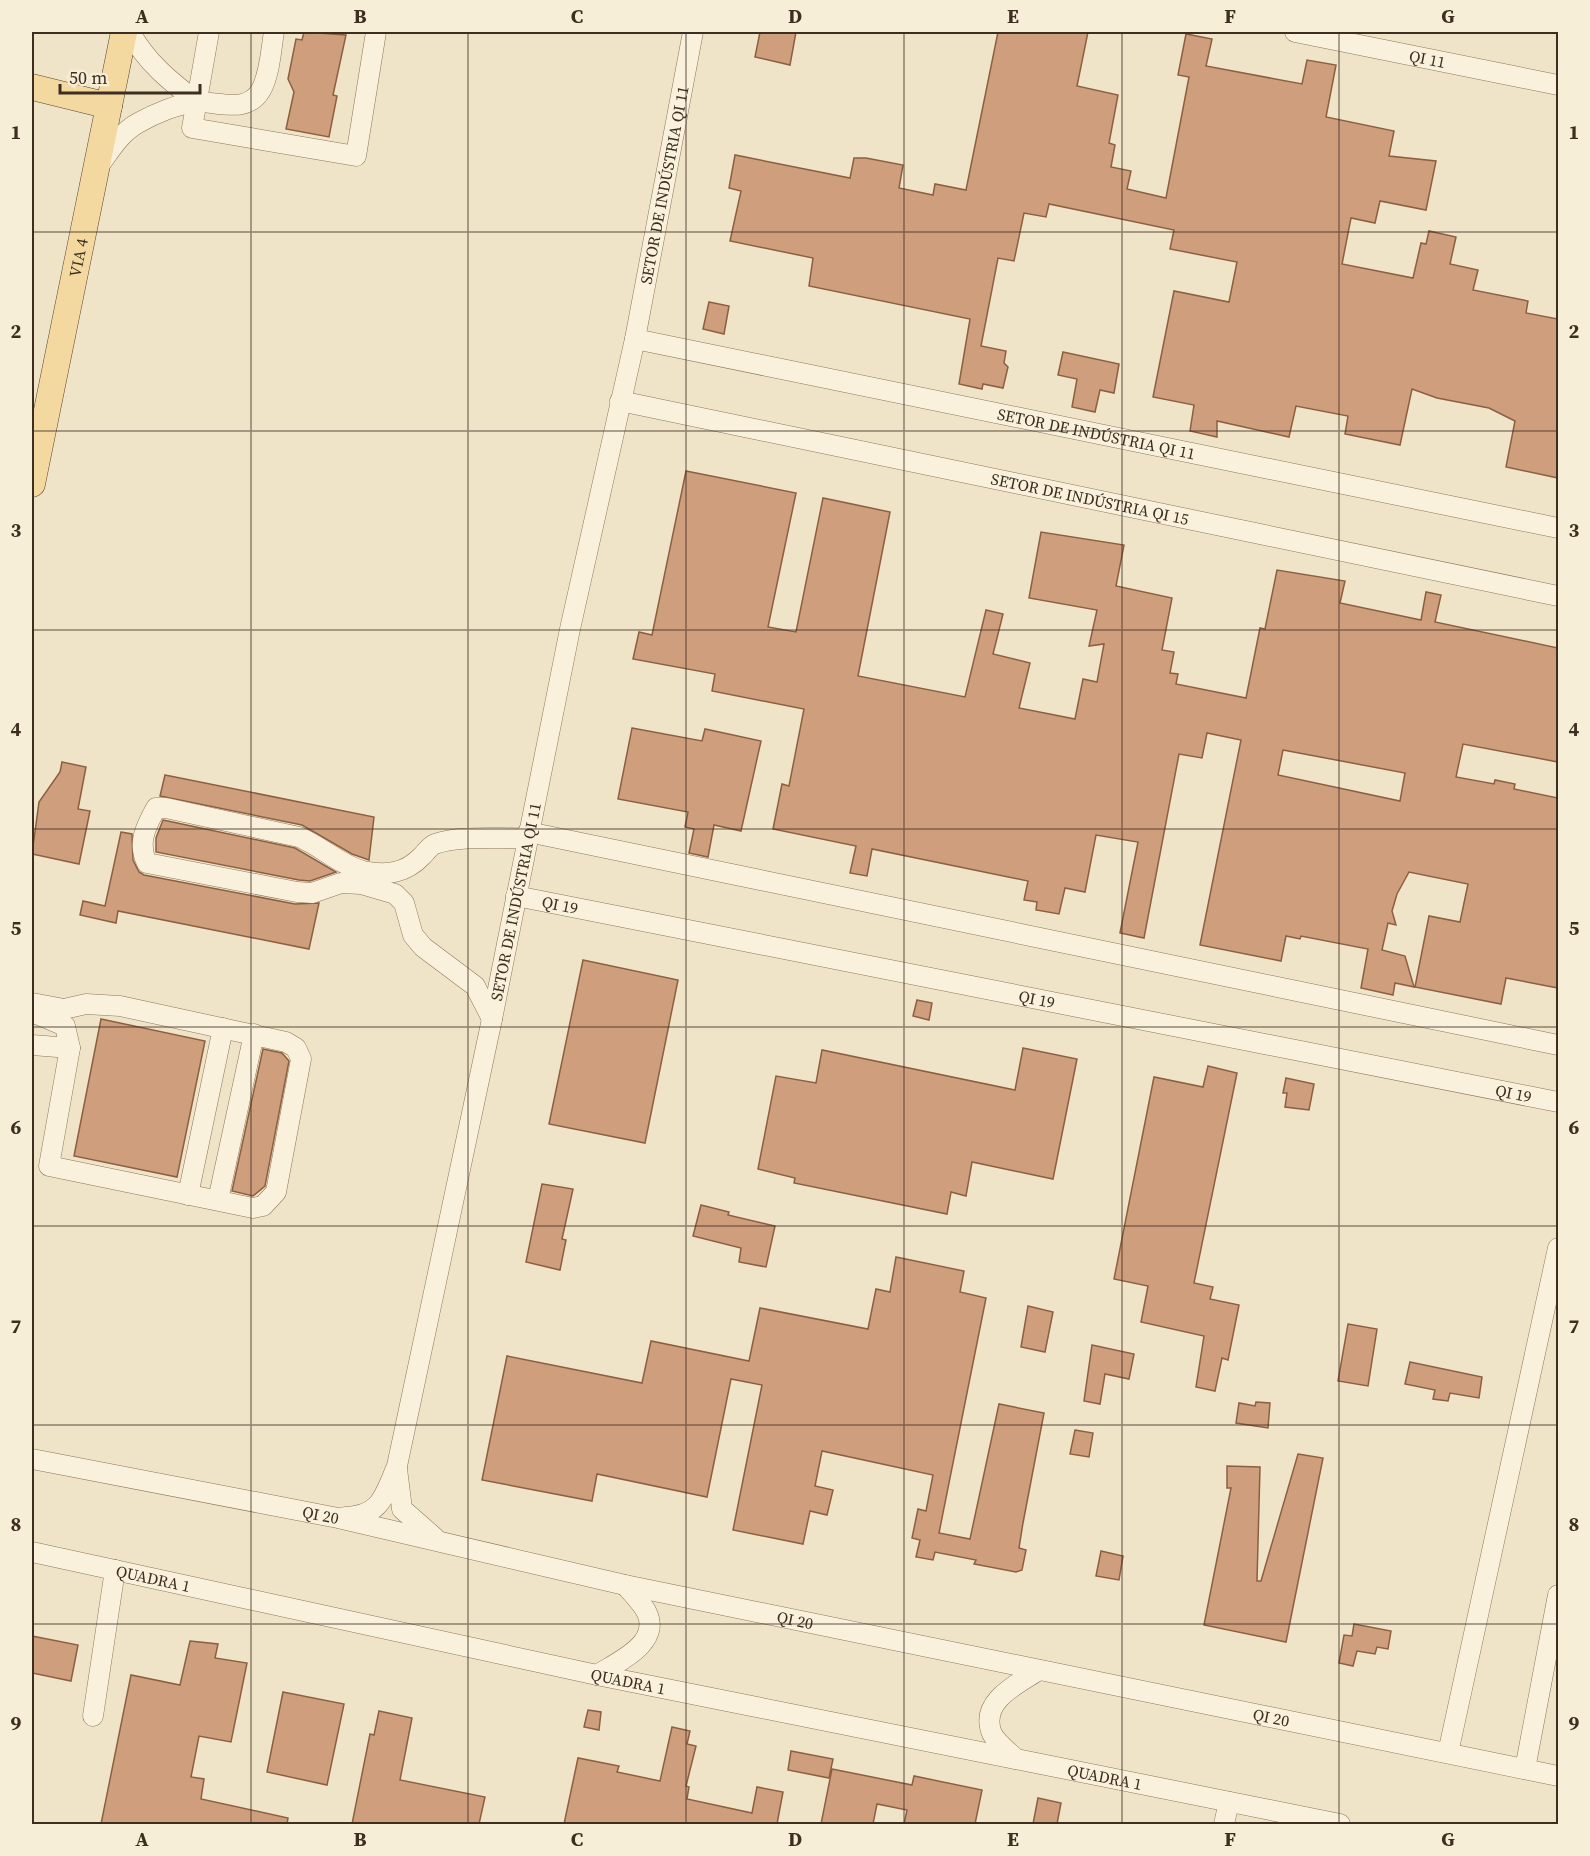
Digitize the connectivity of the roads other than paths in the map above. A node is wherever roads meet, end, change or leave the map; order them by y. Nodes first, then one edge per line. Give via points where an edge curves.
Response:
1 (124, 32) edge
2 (130, 32) edge
3 (209, 32) edge
4 (274, 32) edge
5 (376, 32) edge
6 (693, 32) edge
7 (1295, 32) edge
8 (1558, 85) edge
9 (32, 87) edge
10 (197, 102) junction
11 (110, 106) junction
12 (95, 171) junction
13 (635, 339) junction
14 (620, 401) junction
15 (32, 484) edge
16 (1558, 528) edge
17 (1558, 596) edge
18 (528, 835) junction
19 (516, 896) junction
20 (32, 1003) edge
21 (32, 1012) edge
22 (492, 1019) junction
23 (223, 1028) junction
24 (254, 1034) junction
25 (32, 1045) edge
26 (1558, 1046) edge
27 (70, 1048) junction
28 (1558, 1102) edge
29 (40, 1165) edge
30 (188, 1195) junction
31 (218, 1200) junction
32 (1558, 1248) edge
33 (32, 1459) edge
34 (397, 1466) junction
35 (338, 1518) junction
36 (440, 1541) junction
37 (32, 1552) edge
38 (115, 1570) junction
39 (625, 1585) junction
40 (1558, 1595) edge
41 (1039, 1670) junction
42 (597, 1675) junction
43 (93, 1716) dead end
44 (1448, 1753) junction
45 (1016, 1760) junction
46 (1526, 1769) junction
47 (1558, 1776) edge
48 (1229, 1802) junction
49 (1224, 1824) edge
50 (1340, 1824) edge

1 - 11 main road, VIA 4
2 - 10 street via 153,65
3 - 10 street
4 - 10 street via 264,82 254,98 233,106
5 - 10 street via 356,156 192,128
6 - 13 street, SETOR DE INDÚSTRIA QI 11
7 - 8 street, QI 11
9 - 11 main road
10 - 12 street via 137,124 120,137
11 - 12 main road, VIA 4
12 - 15 main road, VIA 4
13 - 14 street, SETOR DE INDÚSTRIA QI 11
13 - 16 street, SETOR DE INDÚSTRIA QI 11
14 - 17 street, SETOR DE INDÚSTRIA QI 15
14 - 18 street, SETOR DE INDÚSTRIA QI 11
18 - 19 street, SETOR DE INDÚSTRIA QI 11
18 - 22 street via 434,844 412,867 400,873 364,871 299,837 166,808 156,808 144,829 142,852 147,862 297,892 312,892 341,883 361,884 395,894 404,903 413,935 475,986
18 - 26 street
19 - 22 street, SETOR DE INDÚSTRIA QI 11
19 - 28 street, QI 19
20 - 23 street via 64,1009 86,1004 120,1006
21 - 27 street via 65,1026
22 - 34 street, SETOR DE INDÚSTRIA QI 11
23 - 24 street
23 - 30 street
24 - 31 street
24 - 31 street via 286,1042 296,1048 301,1059 276,1192 263,1206 254,1208
25 - 27 street
27 - 29 street
29 - 30 street
30 - 31 street
32 - 44 street
33 - 35 street, QI 20
34 - 35 street via 383,1499 372,1512 361,1517
34 - 36 street via 402,1509
35 - 36 street, QI 20
36 - 39 street, QI 20
37 - 38 street, QUADRA 1
38 - 42 street, QUADRA 1
38 - 43 street
39 - 41 street, QI 20
39 - 42 street via 647,1613 648,1631 640,1648
40 - 46 street
41 - 44 street, QI 20
41 - 45 street via 1001,1695 990,1711 991,1732
42 - 45 street, QUADRA 1
44 - 46 street, QI 20
45 - 48 street, QUADRA 1
46 - 47 street, QI 20
48 - 49 street
48 - 50 street, QUADRA 1

